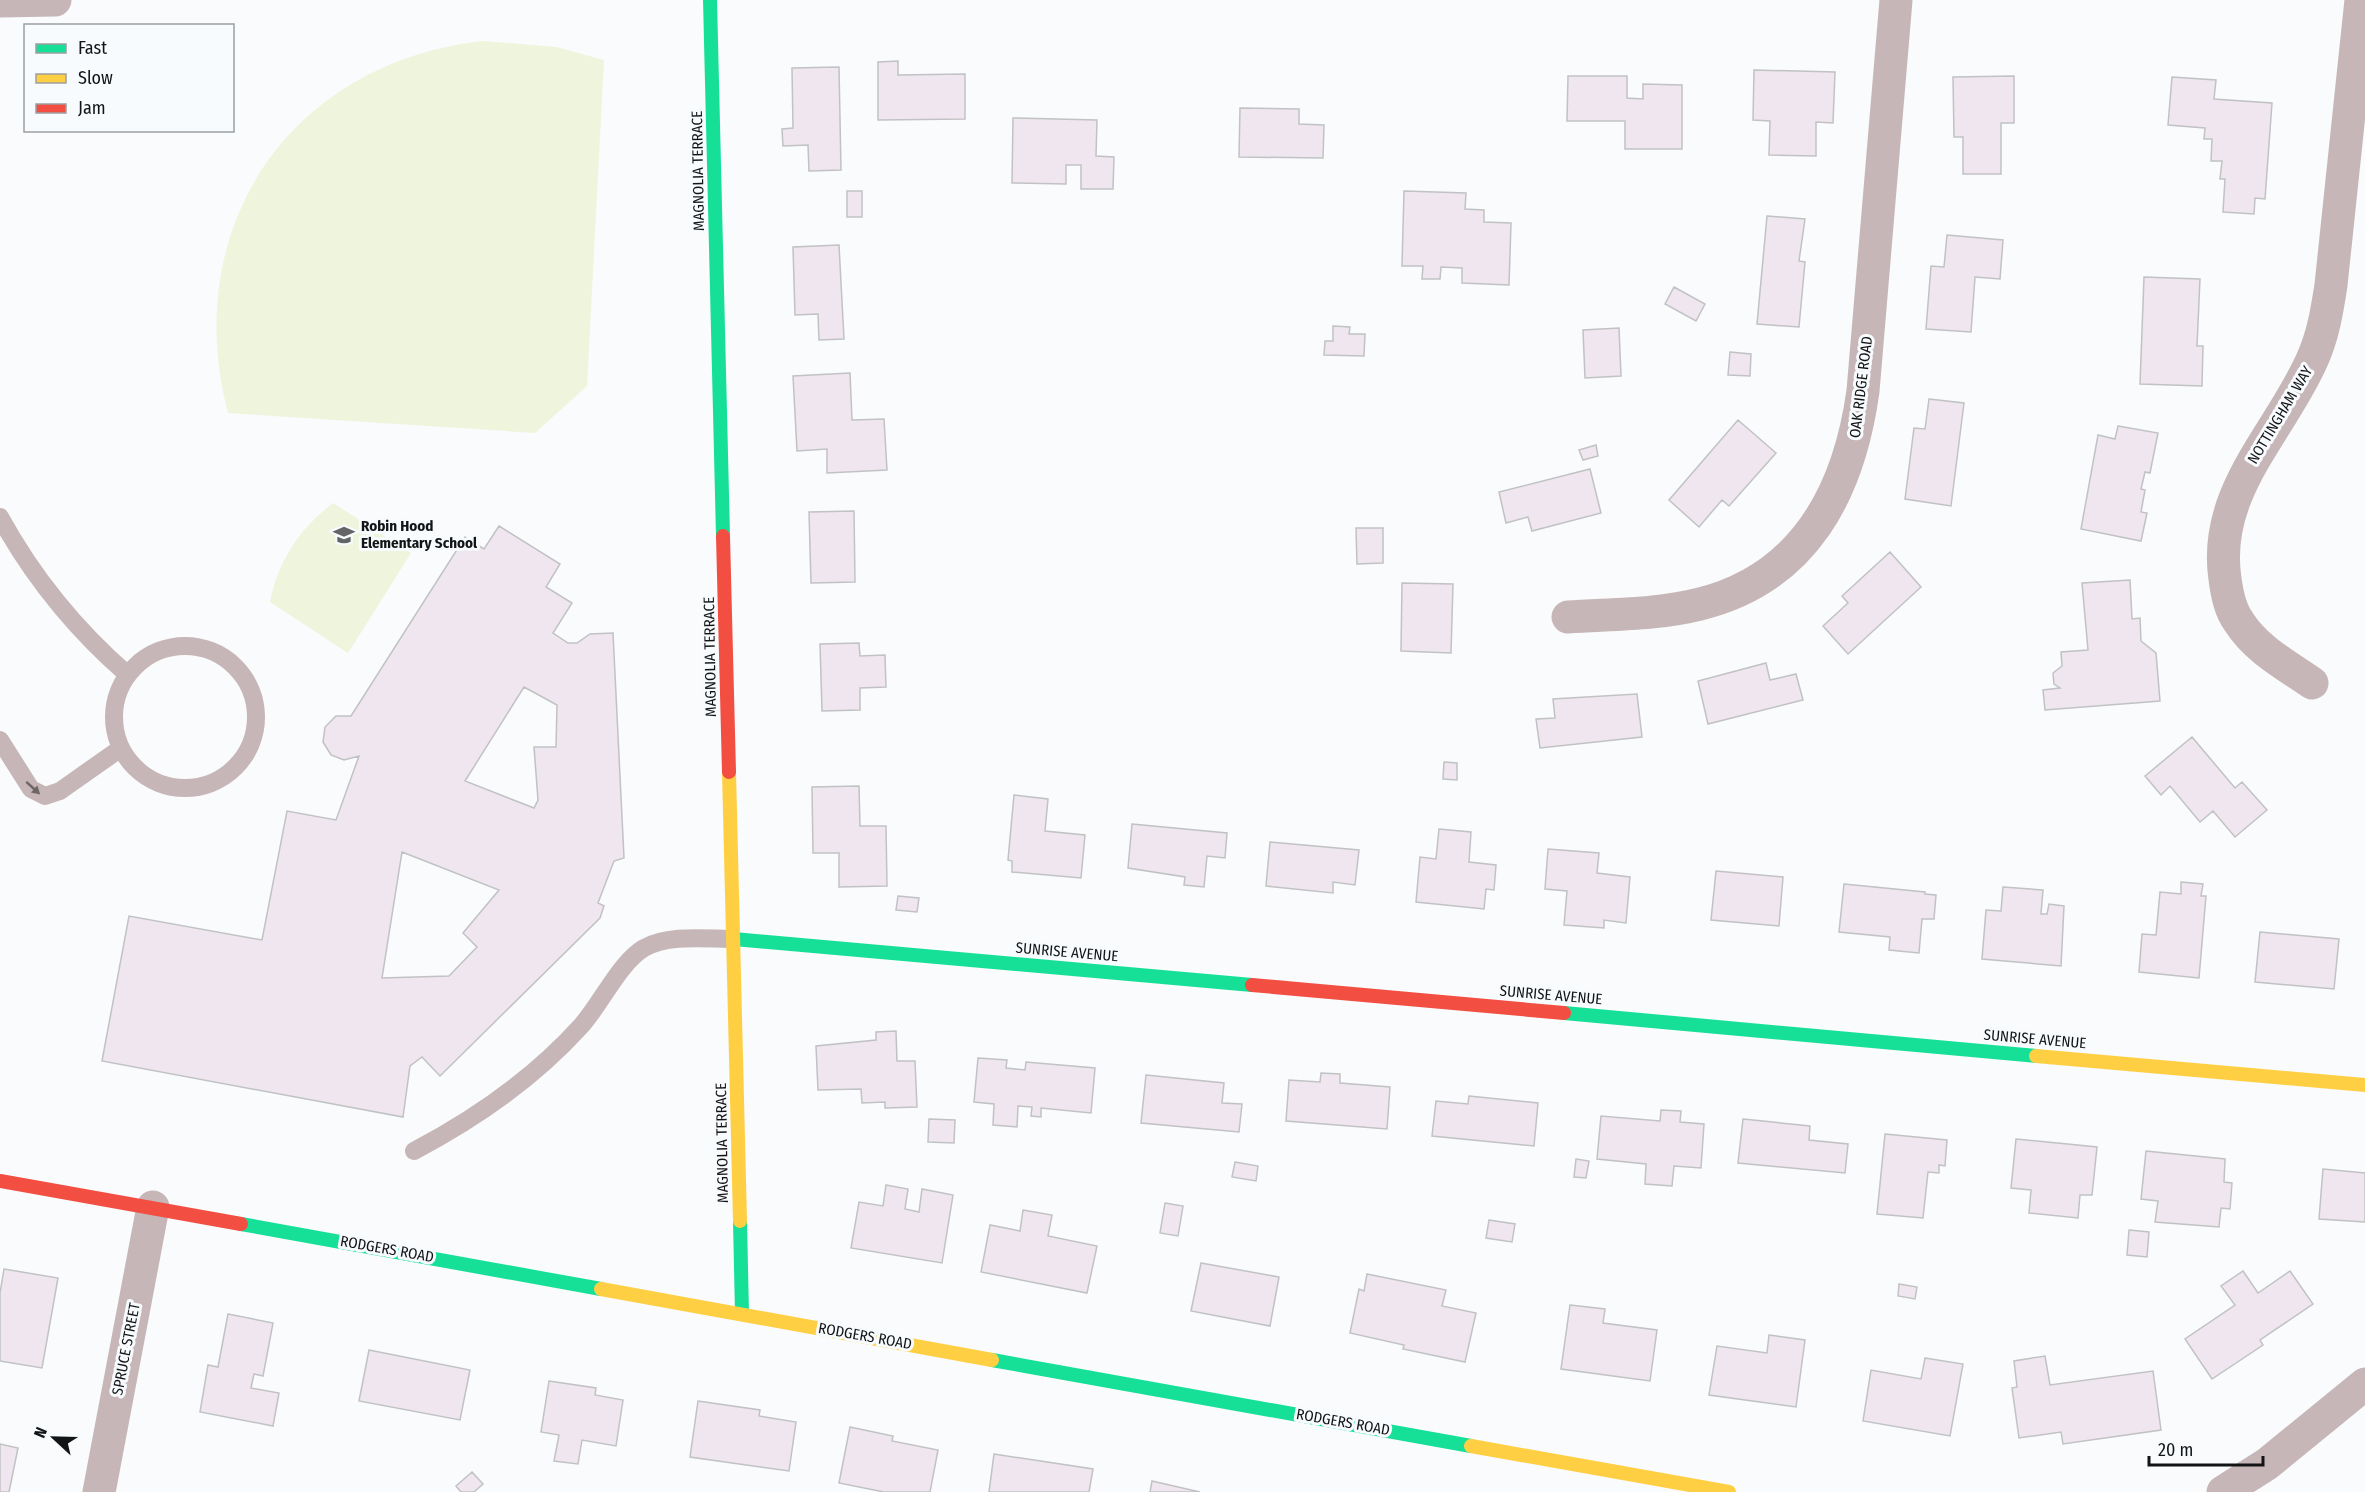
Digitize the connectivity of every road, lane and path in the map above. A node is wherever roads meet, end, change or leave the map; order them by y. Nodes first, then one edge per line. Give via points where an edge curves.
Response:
1 (55, 0) edge
2 (710, 0) edge
3 (1896, 0) edge
4 (2361, 0) edge
5 (0, 1) edge
6 (0, 517) edge
7 (1568, 617) dead end
8 (128, 675) junction
9 (2312, 683) dead end
10 (0, 740) edge
11 (122, 748) junction
12 (734, 939) junction
13 (2365, 1085) edge
14 (414, 1151) dead end
15 (0, 1181) edge
16 (153, 1207) junction
17 (742, 1314) junction
18 (2365, 1384) edge
19 (99, 1492) edge
20 (1730, 1492) edge
21 (2223, 1492) edge

1 - 5 street
2 - 12 street, MAGNOLIA TERRACE
3 - 7 street, OAK RIDGE ROAD via 1863,392 1852,450 1833,499 1818,523 1778,566 1728,596 1673,609
4 - 9 street, NOTTINGHAM WAY via 2324,327 2305,376 2258,450 2236,494 2223,546 2227,590 2238,621 2266,651
6 - 8 lane via 64,615
8 - 11 lane via 114,714 114,728
8 - 11 lane via 148,656 174,646 214,652 232,664 251,692 254,733 242,758 221,777 196,787 182,788 155,781 133,765
10 -> 11 lane via 30,789 45,796 60,791
12 - 13 street, SUNRISE AVENUE
12 - 14 lane via 666,941 643,949 589,1018 537,1071 478,1115
12 - 17 street, MAGNOLIA TERRACE
15 - 16 street, RODGERS ROAD
16 - 17 street, RODGERS ROAD
16 - 19 street, SPRUCE STREET
17 - 20 street, RODGERS ROAD
18 - 21 street via 2267,1464

